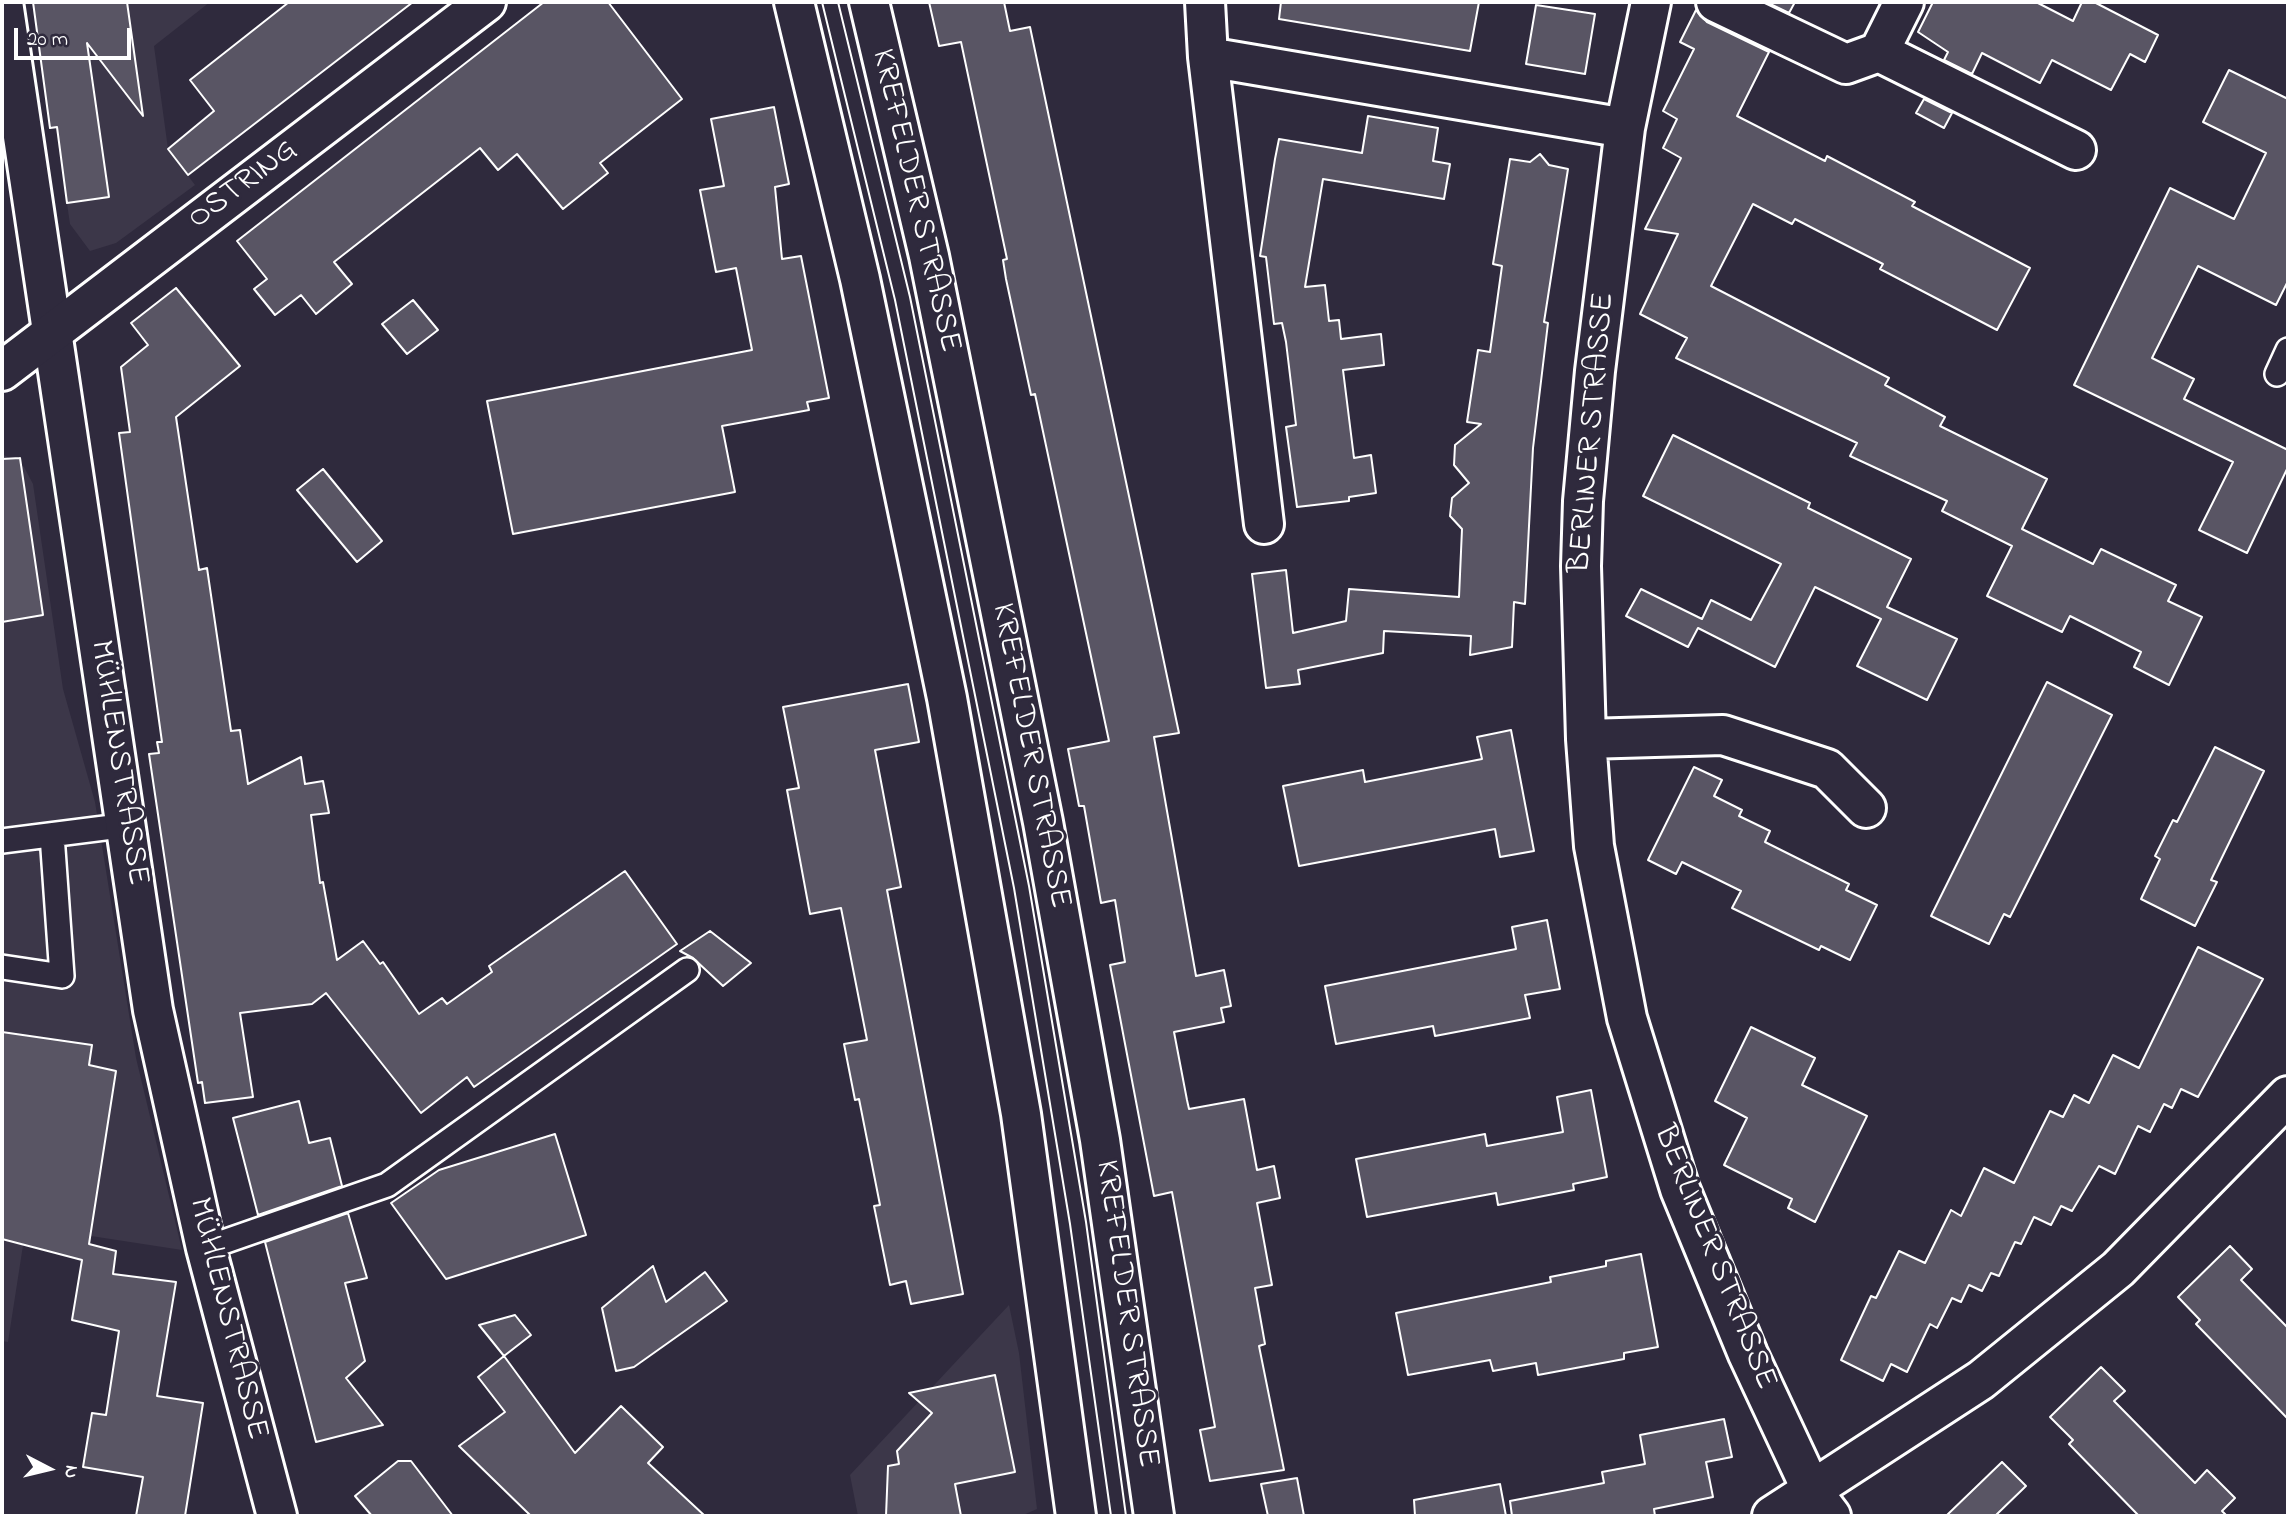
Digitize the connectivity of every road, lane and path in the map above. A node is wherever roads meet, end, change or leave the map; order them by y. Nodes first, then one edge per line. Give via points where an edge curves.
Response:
1 (3, 2) edge
2 (486, 2) edge
3 (794, 2) edge
4 (869, 2) edge
5 (1205, 2) edge
6 (1651, 2) edge
7 (1716, 2) edge
8 (1904, 2) edge
9 (1879, 52) junction
10 (1208, 57) junction
11 (1625, 128) junction
12 (2076, 150) dead end
13 (50, 333) junction
14 (2288, 350) edge
15 (2, 371) edge
16 (2277, 374) dead end
17 (1264, 524) dead end
18 (1586, 739) junction
19 (1866, 808) dead end
20 (128, 825) junction
21 (52, 835) junction
22 (2, 841) edge
23 (2, 967) edge
24 (687, 970) dead end
25 (2288, 1096) edge
26 (206, 1248) junction
27 (1822, 1503) edge
28 (277, 1516) edge
29 (1076, 1516) edge
30 (1154, 1516) edge
31 (1772, 1516) edge

1 - 13 street, MÜHLENSTRASSE
2 - 13 street, OSTRING
3 - 29 street via 860,279 947,698 1021,1114
4 - 30 street, KREFELDER STRASSE via 932,270 1043,822 1100,1140
5 - 10 street
6 - 11 street, BERLINER STRASSE
7 - 9 street via 1846,64
8 - 9 street
9 - 12 street
10 - 11 street
10 - 17 street
11 - 18 street, BERLINER STRASSE via 1583,501
13 - 15 street, OSTRING
13 - 20 street, MÜHLENSTRASSE
14 - 16 lane
18 - 19 street via 1723,735 1827,769
18 - 27 street, BERLINER STRASSE via 1594,846 1627,1018 1679,1189 1748,1354
20 - 21 lane
20 - 26 street, MÜHLENSTRASSE via 153,1010
21 - 22 lane
21 - 23 lane via 62,976
24 - 26 lane via 387,1185
25 - 27 street via 2118,1269
26 - 28 street, MÜHLENSTRASSE
27 - 31 street

